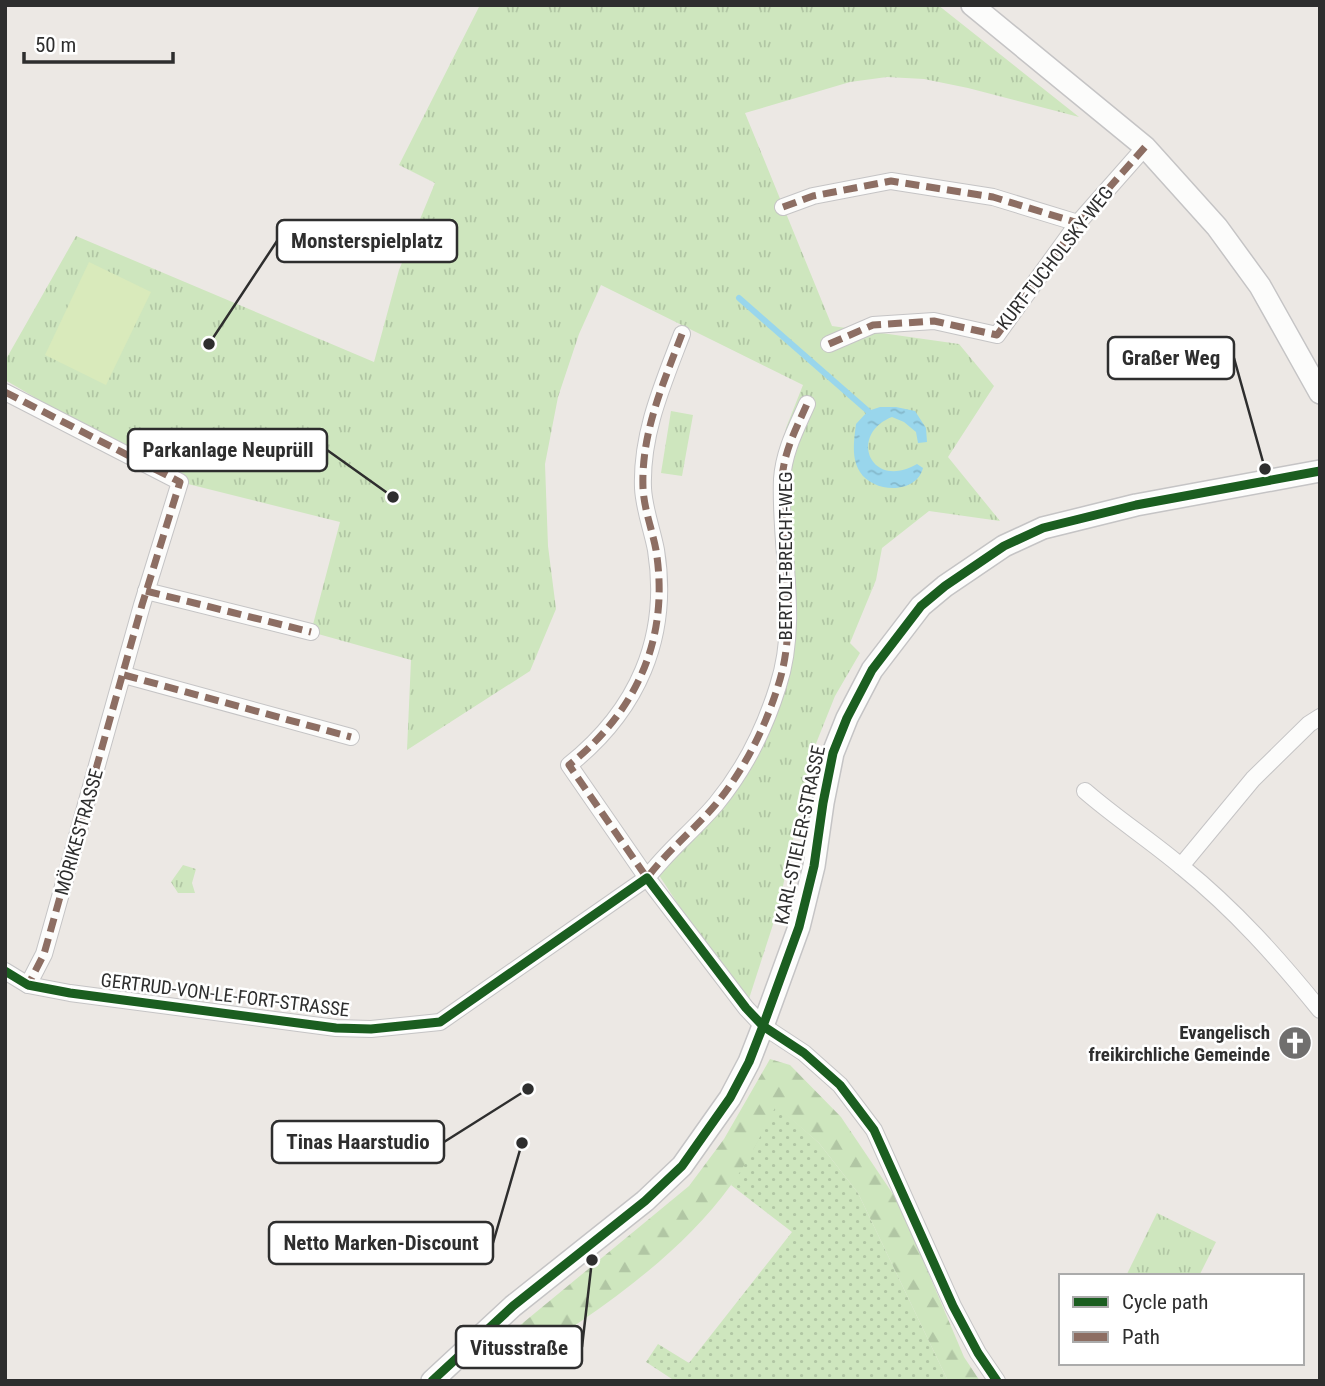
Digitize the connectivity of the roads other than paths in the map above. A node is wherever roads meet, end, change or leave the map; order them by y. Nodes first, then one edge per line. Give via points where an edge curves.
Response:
1 (972, 5) edge
2 (1145, 147) junction
3 (783, 207) dead end
4 (1078, 223) junction
5 (682, 334) dead end
6 (829, 344) dead end
7 (5, 392) edge
8 (1320, 393) edge
9 (807, 404) dead end
10 (1320, 471) edge
11 (146, 591) junction
12 (311, 632) dead end
13 (124, 676) junction
14 (1320, 718) edge
15 (351, 737) dead end
16 (1084, 791) dead end
17 (1181, 866) junction
18 (648, 878) junction
19 (5, 971) edge
20 (28, 985) junction
21 (1320, 1010) edge
22 (764, 1027) junction
23 (432, 1381) edge
24 (997, 1381) edge

1 - 2 street
2 - 4 street, KURT-TUCHOLSKY-WEG
2 - 8 street via 1217,227 1260,286
3 - 4 street via 813,196 891,181 993,197
4 - 6 street, KURT-TUCHOLSKY-WEG via 997,335 934,321 873,326
5 - 18 street via 655,402 645,460 643,488 656,551 657,630 637,687 593,747 569,765
7 - 11 street, MÖRIKESTRASSE via 180,482
9 - 18 street, BERTOLT-BRECHT-WEG via 787,450 782,478 789,598 779,685 737,776
10 - 22 street, KARL-STIELER-STRASSE via 1136,505 1044,528 1004,546 921,606 872,670 833,753 799,927
11 - 12 street
11 - 13 street, MÖRIKESTRASSE
13 - 15 street
13 - 20 street, MÖRIKESTRASSE via 44,954
14 - 17 street via 1252,779
16 - 17 street
17 - 21 street via 1250,927
18 - 20 street, GERTRUD-VON-LE-FORT-STRASSE via 440,1022 336,1028
18 - 22 street
19 - 20 street
22 - 23 street, KARL-STIELER-STRASSE via 730,1098 682,1166 645,1202 513,1306
22 - 24 street via 804,1053 840,1085 874,1130 953,1306

